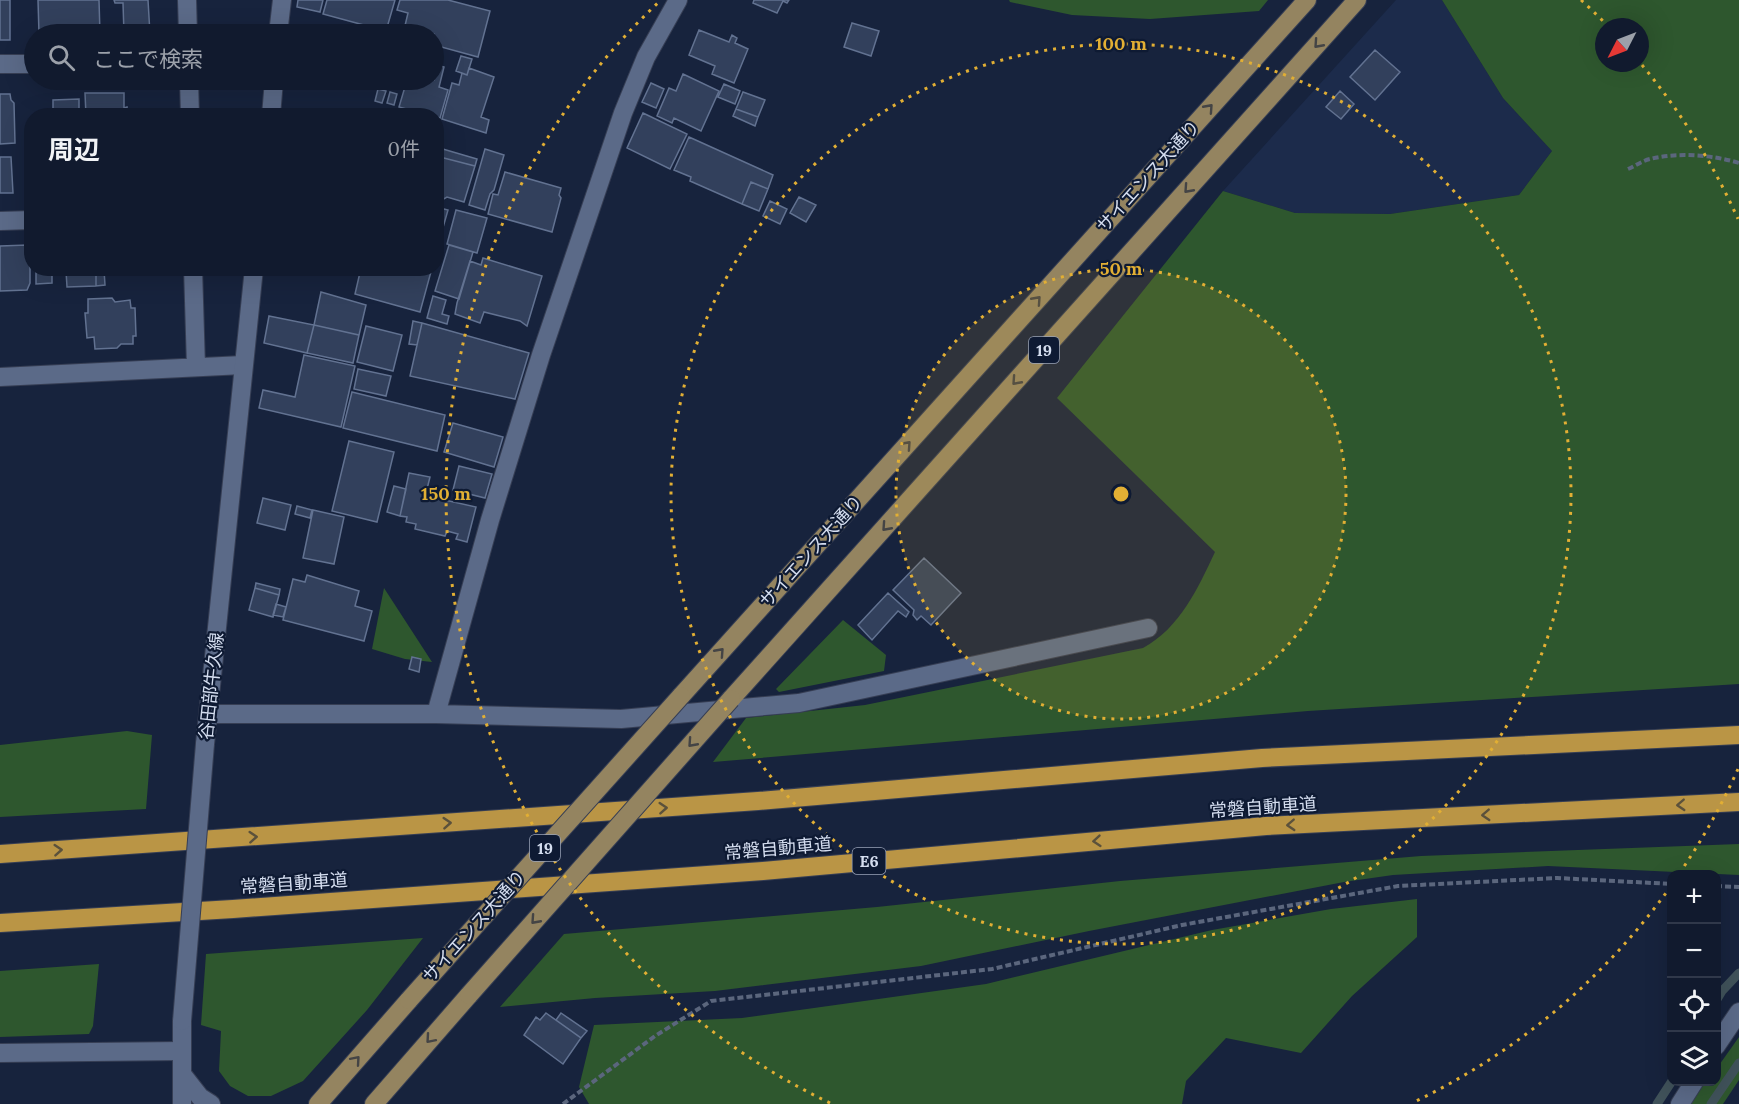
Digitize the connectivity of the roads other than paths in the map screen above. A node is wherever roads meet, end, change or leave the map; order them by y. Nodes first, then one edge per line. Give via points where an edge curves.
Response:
1 (187, 0) edge
2 (282, 0) edge
3 (678, 0) edge
4 (1306, 0) edge
5 (1357, 0) edge
6 (188, 24) edge
7 (280, 24) edge
8 (24, 63) edge
9 (0, 64) edge
10 (189, 90) edge
11 (273, 90) edge
12 (190, 108) edge
13 (272, 108) edge
14 (24, 220) edge
15 (0, 221) edge
16 (194, 276) edge
17 (253, 276) edge
18 (243, 365) junction
19 (196, 367) junction
20 (0, 377) edge
21 (1148, 628) dead end
22 (209, 714) junction
23 (436, 714) junction
24 (1739, 735) edge
25 (1739, 802) edge
26 (0, 854) edge
27 (0, 923) edge
28 (1739, 1012) edge
29 (1721, 1039) edge
30 (182, 1051) junction
31 (0, 1053) edge
32 (182, 1074) junction
33 (1691, 1086) edge
34 (182, 1104) edge
35 (211, 1104) edge
36 (318, 1104) edge
37 (374, 1104) edge
38 (1680, 1104) edge

1 - 6 street
2 - 7 street
3 - 23 street via 646,57 624,113 540,356
36 -> 4 main road, サイエンス大通り / 19, bridge
5 -> 37 main road, 19, bridge
8 - 9 street
10 - 12 street
11 - 13 street
14 - 15 street
16 - 19 street
17 - 18 street, 谷田部牛久線
18 - 19 street
18 - 22 street, 谷田部牛久線
19 - 20 street
21 - 23 street via 799,703 621,719
22 - 23 street
22 - 30 street, 谷田部牛久線, bridge
26 -> 24 highway via 758,801 1262,758
25 -> 27 highway, 常磐自動車道 / E6 via 1266,826 763,871
28 - 29 street
30 - 31 street
30 - 32 street, 谷田部牛久線
32 - 34 street, 谷田部牛久線
32 - 35 street via 200,1097
33 - 38 street

